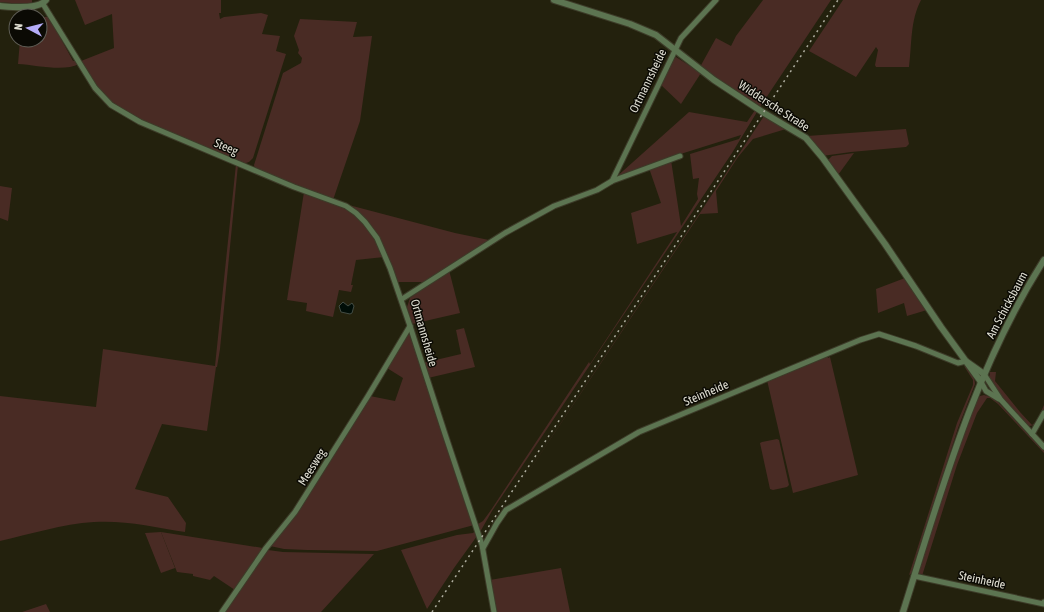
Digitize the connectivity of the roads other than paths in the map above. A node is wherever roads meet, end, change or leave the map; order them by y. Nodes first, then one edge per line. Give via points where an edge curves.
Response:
1 (554, 0) edge
2 (716, 0) edge
3 (45, 2) edge
4 (0, 6) edge
5 (675, 49) junction
6 (680, 156) dead end
7 (612, 181) junction
8 (1044, 260) edge
9 (402, 299) junction
10 (410, 326) junction
11 (966, 361) junction
12 (984, 374) junction
13 (981, 382) junction
14 (1001, 400) junction
15 (1044, 413) edge
16 (1032, 434) junction
17 (1044, 447) edge
18 (483, 548) junction
19 (914, 576) junction
20 (1044, 602) edge
21 (222, 612) edge
22 (494, 612) edge
23 (903, 612) edge

1 - 5 street, Widdersche Straße via 630,24 656,35
2 - 5 street, Ortmannsheide via 681,38
3 - 4 street via 33,7
3 - 9 street, Steeg via 95,88 111,106 140,122 294,187 346,206 365,222 377,238
5 - 7 street, Ortmannsheide
5 - 11 street, Widdersche Straße via 714,80 806,138 885,244
6 - 7 street, Ortmannsheide
7 - 9 street, Ortmannsheide via 554,206 505,233
8 - 12 street, Am Schicksbaum via 1028,285
9 - 10 street, Ortmannsheide
10 - 18 street, Ortmannsheide
10 - 21 street, Meesweg via 295,512 266,548
11 - 12 street
11 - 13 street, Widdersche Straße
11 - 18 street, Steinheide via 958,363 879,334 860,340 639,432 506,510
12 - 13 street, Am Schicksbaum
12 - 14 street
13 - 14 street via 986,391
13 - 19 street, Am Schicksbaum via 956,444
14 - 16 street
15 - 16 street
16 - 17 street
18 - 22 street
19 - 20 street, Steinheide
19 - 23 street, Am Schicksbaum

